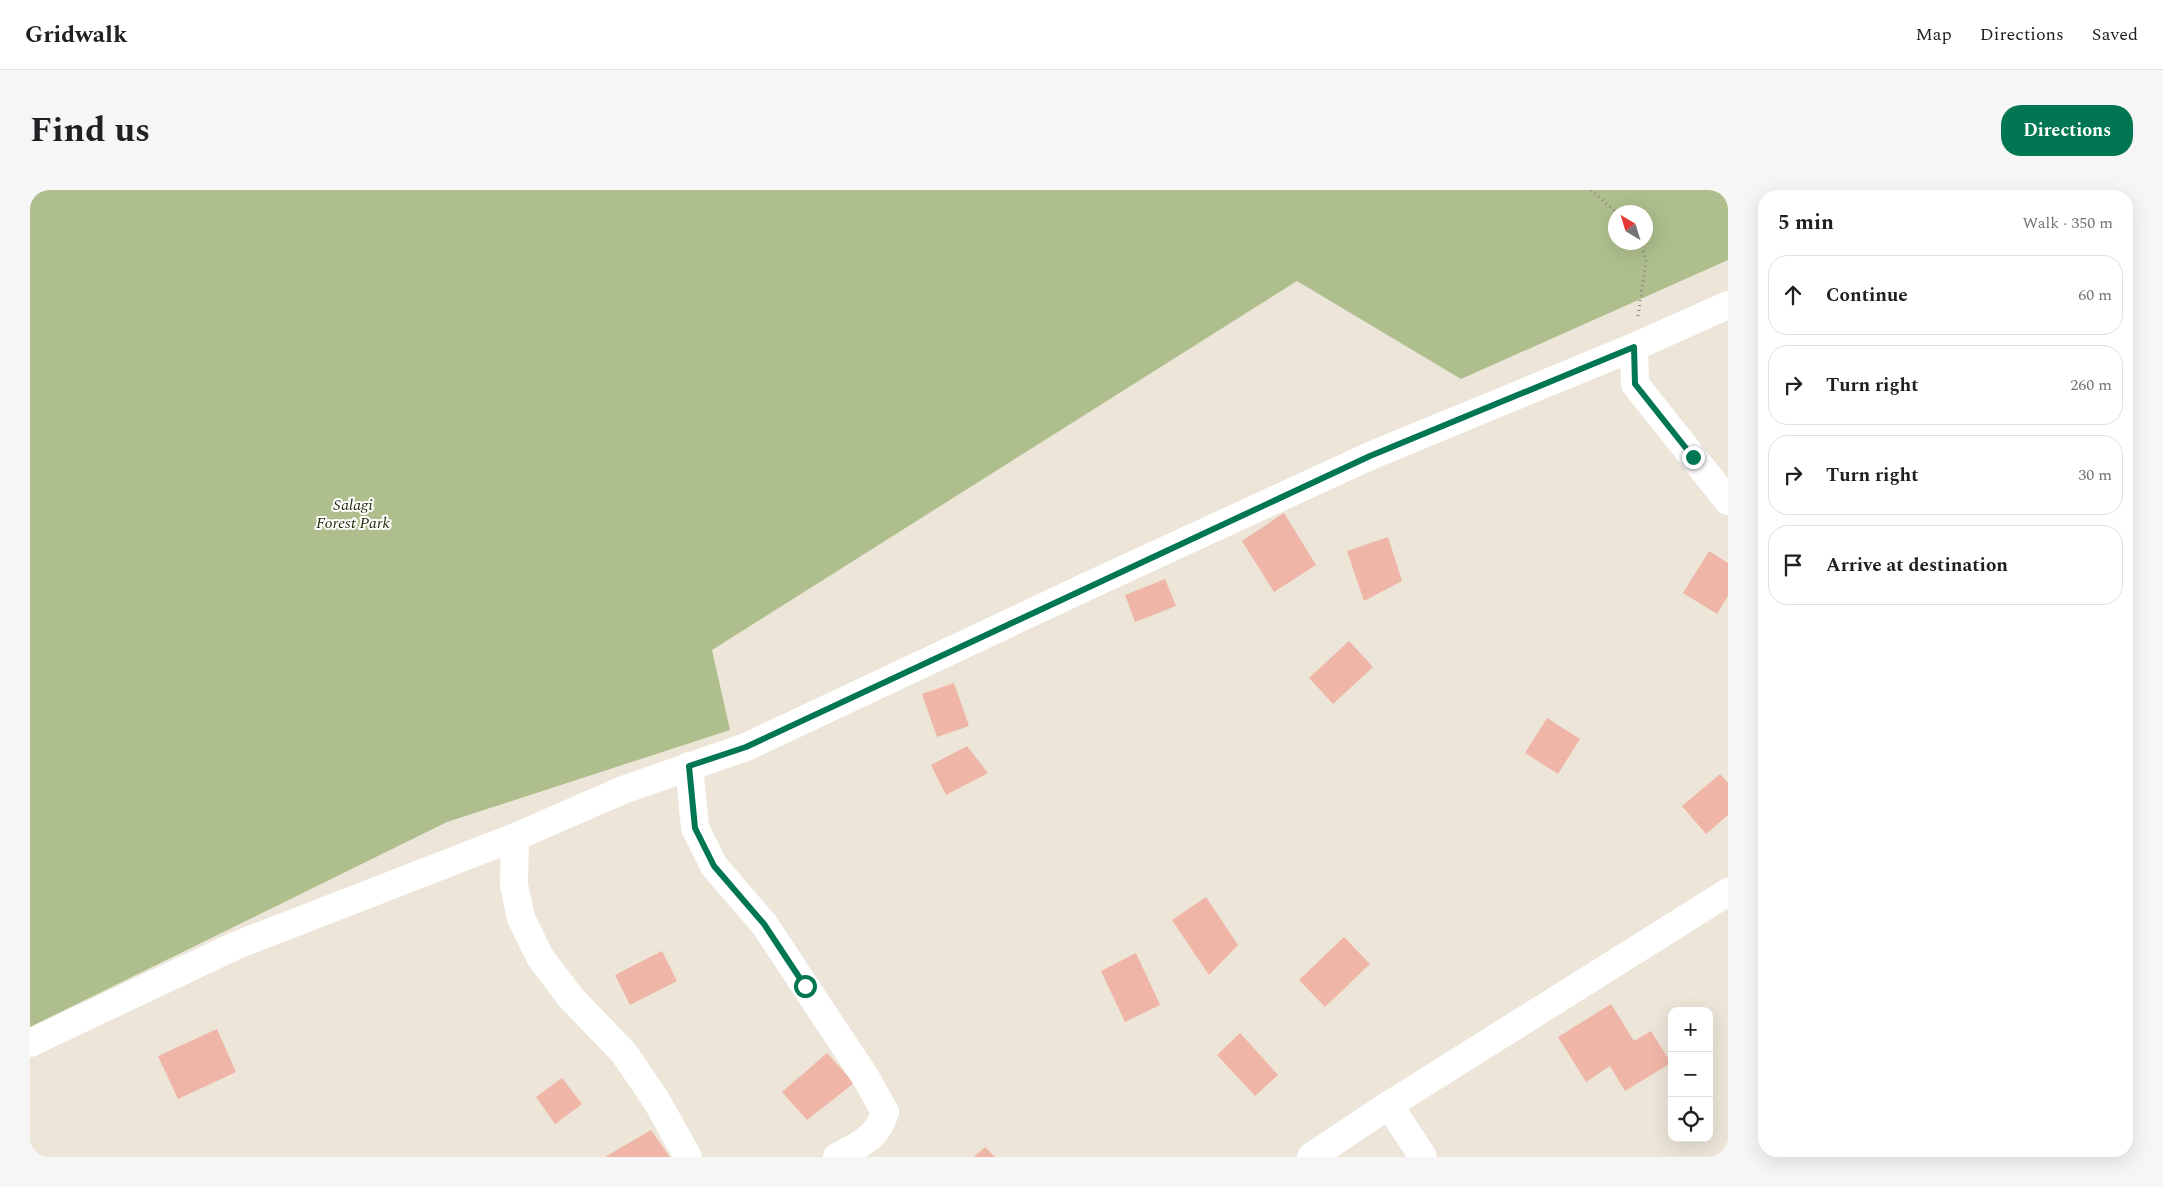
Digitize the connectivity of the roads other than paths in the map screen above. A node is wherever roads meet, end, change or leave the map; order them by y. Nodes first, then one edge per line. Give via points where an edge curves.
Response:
1 (1728, 305) edge
2 (1634, 347) junction
3 (1728, 501) edge
4 (689, 766) junction
5 (516, 837) junction
6 (1728, 892) edge
7 (30, 1043) edge
8 (1389, 1105) junction
9 (688, 1157) edge
10 (837, 1157) edge
11 (1311, 1157) edge
12 (1423, 1157) edge

1 - 2 street
2 - 3 street via 1635,384
2 - 4 street via 1370,456 746,747
4 - 5 street
4 - 10 street via 695,828 714,866 764,924 885,1112 881,1126 869,1139
5 - 7 street via 236,945
5 - 9 street via 514,885 521,918 540,957 571,998 624,1053 656,1100
6 - 8 street
8 - 11 street
8 - 12 street

